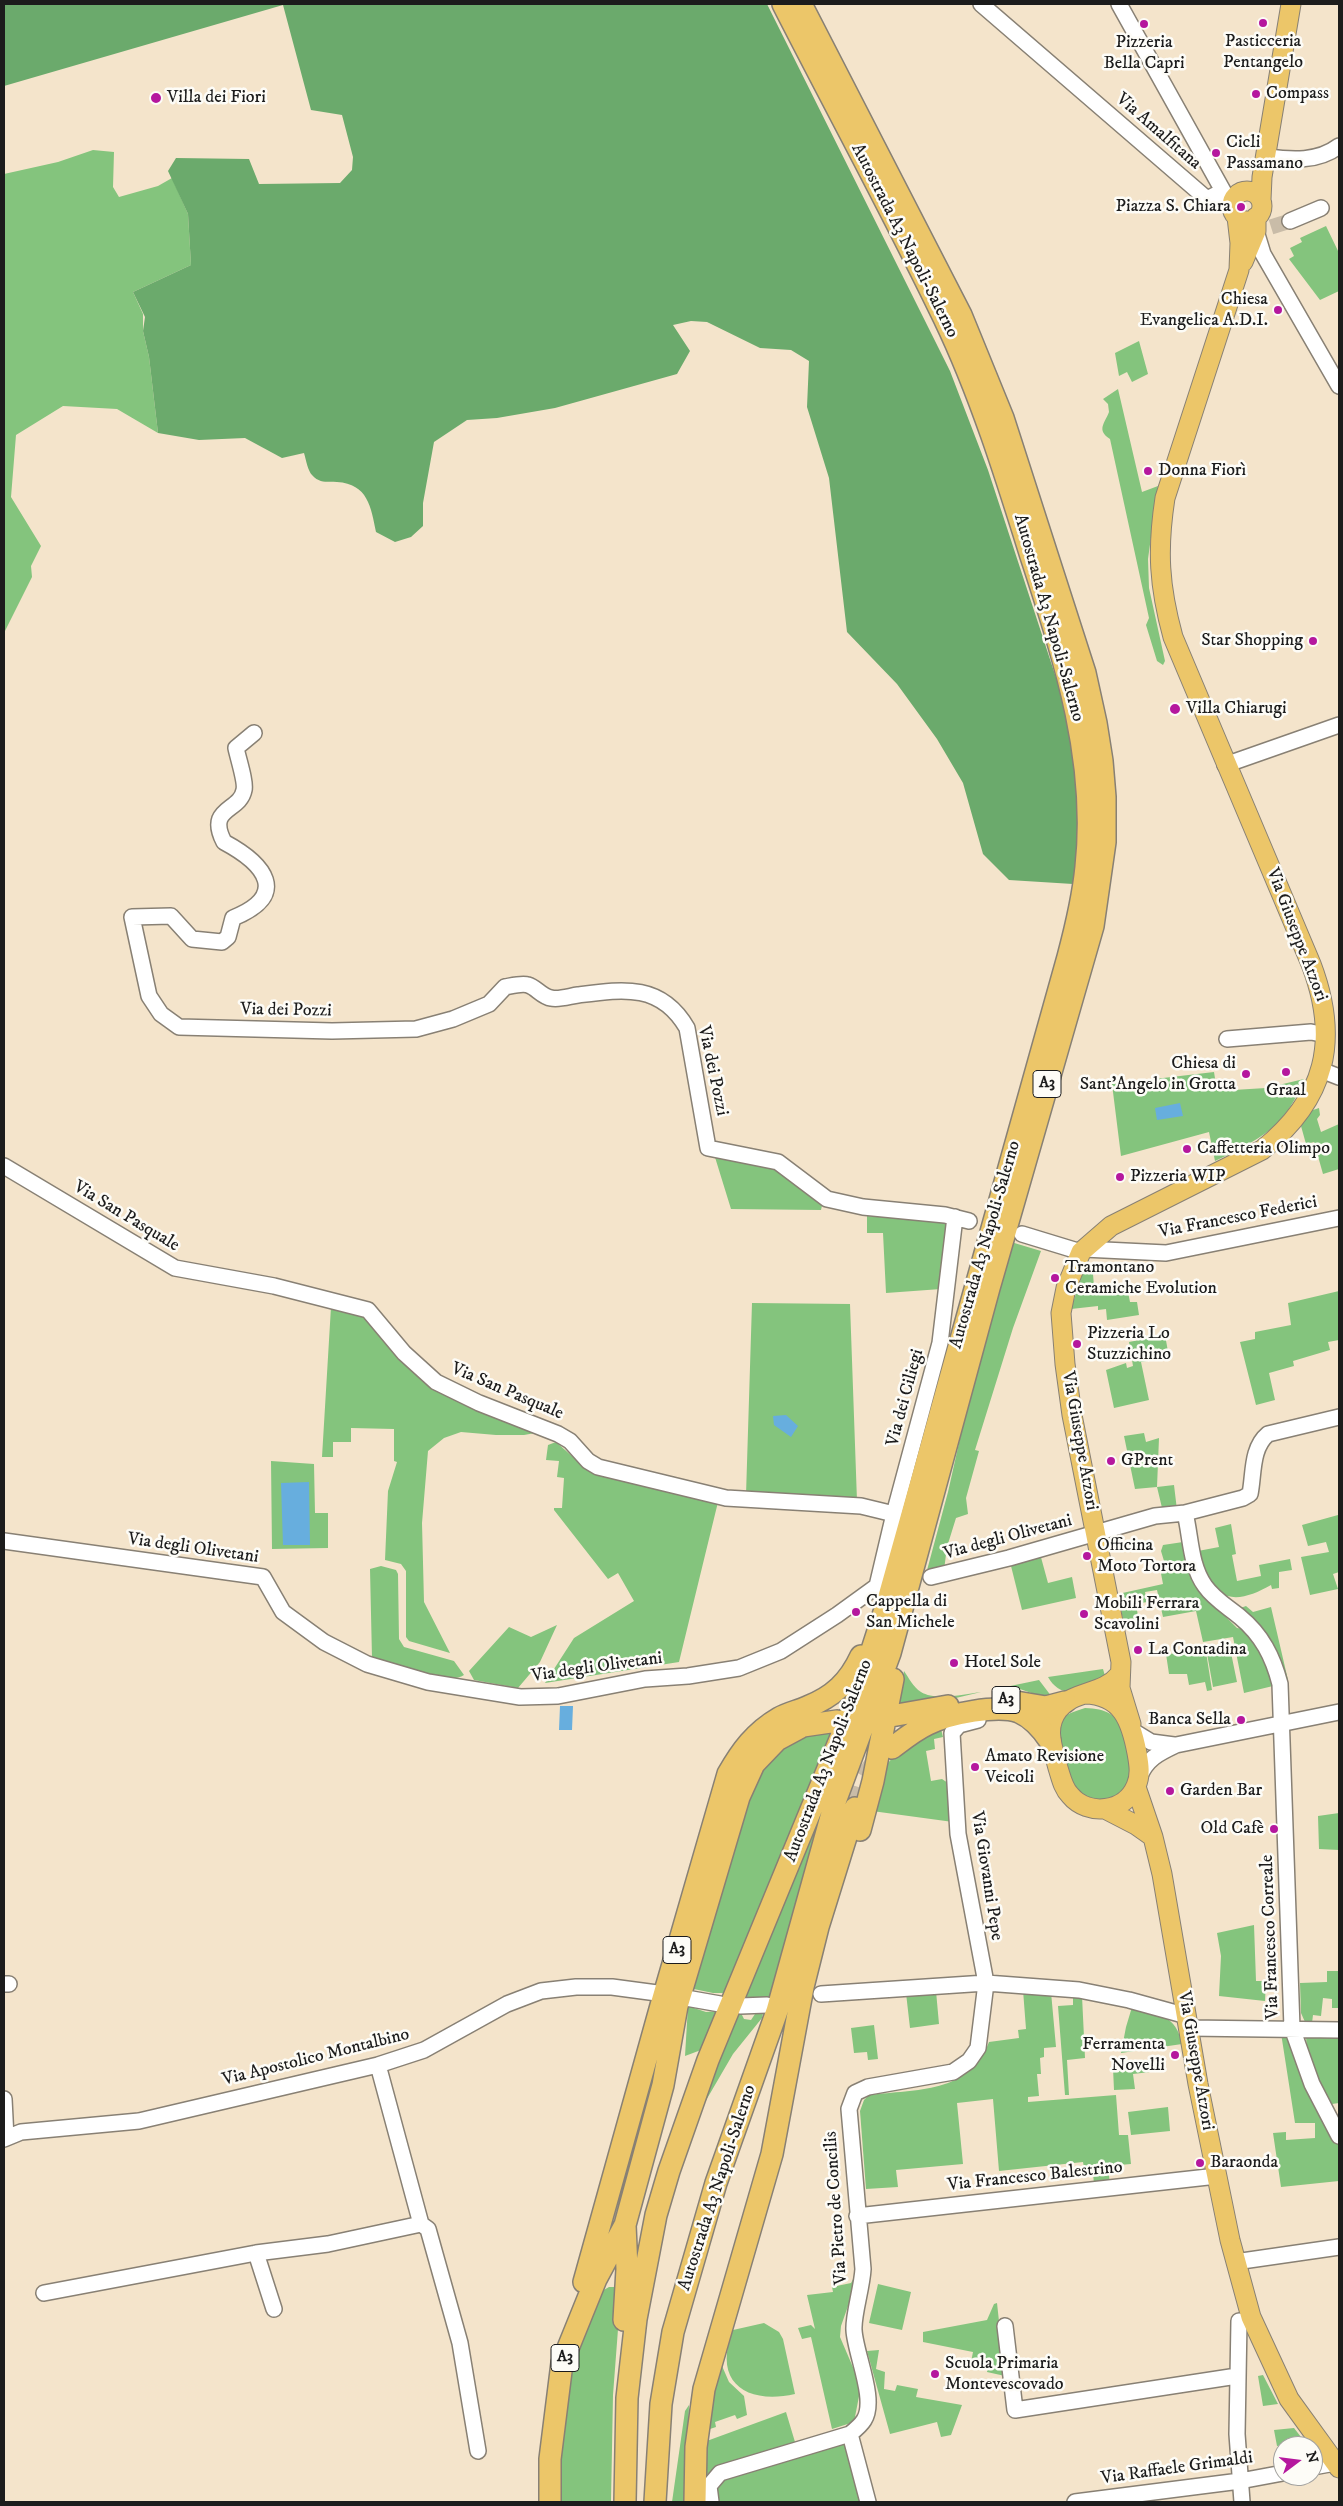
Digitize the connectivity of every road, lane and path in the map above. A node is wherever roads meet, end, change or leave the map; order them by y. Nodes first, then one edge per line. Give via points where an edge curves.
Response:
1 (783, 4) edge
2 (801, 4) edge
3 (981, 4) edge
4 (1119, 4) edge
5 (1290, 4) edge
6 (1339, 146) edge
7 (1267, 157) junction
8 (1262, 177) junction
9 (1234, 200) junction
10 (1321, 208) dead end
11 (1290, 220) tunnel mouth
12 (1255, 232) junction
13 (1339, 386) edge
14 (1339, 725) edge
15 (254, 733) dead end
16 (1226, 765) junction
17 (1326, 1035) junction
18 (1227, 1040) dead end
19 (1321, 1070) junction
20 (1339, 1077) edge
21 (4, 1166) edge
22 (1339, 1218) edge
23 (962, 1219) joint
24 (1022, 1234) dead end
25 (1082, 1250) junction
26 (1339, 1416) edge
27 (946, 1447) junction
28 (1185, 1513) junction
29 (894, 1514) junction
30 (1096, 1534) junction
31 (4, 1542) edge
32 (931, 1577) dead end
33 (883, 1590) junction
34 (1119, 1675) junction
35 (1085, 1694) junction
36 (1065, 1702) junction
37 (994, 1709) junction
38 (1339, 1712) edge
39 (892, 1716) dead end
40 (837, 1721) dead end
41 (1282, 1724) junction
42 (1132, 1727) junction
43 (1050, 1741) junction
44 (1176, 1745) junction
45 (892, 1748) tunnel mouth
46 (1137, 1782) junction
47 (855, 1808) tunnel mouth
48 (1105, 1809) junction
49 (1153, 1837) junction
50 (818, 1927) junction
51 (807, 1975) junction
52 (986, 1983) junction
53 (658, 1993) dead end
54 (821, 1994) dead end
55 (686, 1998) dead end
56 (720, 2004) dead end
57 (740, 2006) dead end
58 (772, 2008) junction
59 (1188, 2022) junction
60 (1292, 2028) junction
61 (1339, 2030) edge
62 (378, 2065) junction
63 (4, 2100) edge
64 (1339, 2136) edge
65 (5, 2139) edge
66 (1217, 2176) junction
67 (857, 2216) junction
68 (421, 2224) junction
69 (625, 2225) junction
70 (1339, 2247) edge
71 (256, 2253) junction
72 (1235, 2262) junction
73 (44, 2294) dead end
74 (274, 2309) dead end
75 (1239, 2321) dead end
76 (1005, 2326) dead end
77 (562, 2364) junction
78 (1237, 2376) junction
79 (850, 2434) junction
80 (478, 2450) dead end
81 (1337, 2465) edge
82 (1323, 2466) edge
83 (1273, 2475) edge
84 (1240, 2481) junction
85 (550, 2502) edge
86 (620, 2502) edge
87 (625, 2502) edge
88 (655, 2502) edge
89 (695, 2502) edge
90 (711, 2502) edge
91 (868, 2502) edge
92 (1075, 2502) edge
93 (1242, 2502) edge

1 - 33 highway, Autostrada A3 Napoli-Salerno / A3 via 945,319 986,419 1069,680 1088,794 1086,868 1078,921
2 - 27 highway, Autostrada A3 Napoli-Salerno / A3 via 945,282 986,372 1072,628 1092,705 1102,761 1104,842 1093,926
3 - 9 street, Via Amalfitana via 1207,198
4 - 9 street
5 - 7 main road, Via Giuseppe Atzori
6 - 7 street via 1308,158
7 - 8 main road, Via Giuseppe Atzori
8 - 9 main road
8 - 12 main road, Via Giuseppe Atzori
9 - 12 main road
9 - 12 main road via 1251,191
10 - 11 street
12 - 13 street
12 - 16 main road, Via Giuseppe Atzori via 1238,270 1165,498 1160,536 1164,607
14 - 16 street
15 - 23 street, Via dei Pozzi via 236,748 245,788 241,799 226,809 220,818 220,834 224,842 261,868 265,895 258,905 233,918 228,937 222,942 192,939 171,916 132,917 149,996 161,1014 179,1027 416,1030 454,1020 489,1004 505,987 528,984 550,998 608,991 653,996 666,1001 687,1028 708,1148 778,1162 827,1199 863,1207
16 - 17 main road, Via Giuseppe Atzori via 1314,971 1324,1004
17 - 18 street via 1311,1032
17 - 19 main road, Via Giuseppe Atzori
19 - 20 street
19 - 25 main road, Via Giuseppe Atzori via 1296,1119 1262,1150 1121,1219
21 - 29 street, Via San Pasquale via 175,1268 274,1286 368,1310 404,1353 436,1382 558,1434 598,1467 726,1498 861,1506
22 - 25 street, Via Francesco Federici via 1166,1253
23 - 29 street, Via dei Ciliegi via 940,1343
24 - 25 street
25 - 30 main road, Via Giuseppe Atzori via 1066,1288 1061,1313 1072,1414
26 - 28 street, Via degli Olivetani via 1268,1434 1256,1452 1250,1494
27 - 51 highway via 934,1516 893,1677 866,1812 838,1904
27 - 58 highway, Autostrada A3 Napoli-Salerno / A3 via 890,1653 833,1808
28 - 30 street, Via degli Olivetani via 1155,1516
28 - 41 street, Via Francesco Correale via 1200,1578 1218,1600 1250,1626 1269,1653 1281,1688
29 - 33 street, Via dei Ciliegi
30 - 32 street, Via degli Olivetani
30 - 34 main road, Via Giuseppe Atzori via 1121,1662
31 - 33 street, Via degli Olivetani via 263,1577 283,1612 324,1642 367,1664 428,1682 520,1697 558,1696 645,1679 740,1668 781,1651
33 - 77 highway, A3 via 855,1668 840,1689 817,1703 780,1717 757,1733 728,1774 613,2172
33 - 87 highway, Autostrada A3 Napoli-Salerno / A3 via 855,1703 693,2098 654,2224 636,2319 627,2398
34 - 35 main road via 1108,1686
34 - 42 main road, Via Giuseppe Atzori
35 - 36 main road
35 - 42 main road, Via Giuseppe Atzori via 1106,1698 1116,1704
36 - 39 highway, A3 via 1046,1707 986,1700
36 - 43 main road via 1052,1720
37 - 43 highway, A3 via 1010,1710 1028,1717
37 - 45 highway, A3 via 934,1722 919,1728
37 - 52 street, Via Giovanni Pepe via 982,1719 959,1724 952,1733 958,1834
38 - 41 street
40 - 69 highway, A3 via 803,1726 777,1740 754,1764 746,1778 682,1987 664,2085
41 - 44 street
41 - 60 street, Via Francesco Correale
42 - 44 street via 1150,1742
42 - 46 main road, Via Giuseppe Atzori via 1140,1768
43 - 48 main road via 1064,1787 1070,1795 1086,1807
44 - 46 street via 1153,1757 1142,1769
46 - 48 main road via 1124,1802
46 - 49 main road, Via Giuseppe Atzori
47 - 50 highway
48 - 49 main road
49 - 59 main road, Via Giuseppe Atzori
50 - 51 highway
50 - 58 highway
51 - 89 highway via 772,2154 704,2389 696,2446
52 - 54 street
52 - 59 street via 1078,1990 1128,2000
52 - 67 street, Via Pietro de Concilis via 979,2042 965,2065 944,2076 868,2087 855,2094 849,2109
53 - 62 street, Via Apostolico Montalbino via 576,1986 541,1991 507,2004 424,2050
55 - 56 street
57 - 58 street
58 - 88 highway, Autostrada A3 Napoli-Salerno / A3 via 673,2332 661,2404
59 - 60 street
59 - 66 main road, Via Giuseppe Atzori
60 - 61 street
60 - 64 street, Via Francesco Correale via 1312,2084
62 - 65 street, Via Apostolico Montalbino via 139,2122 21,2132
62 - 68 street
63 - 65 street
66 - 67 street, Via Francesco Balestrino
66 - 72 main road, Via Giuseppe Atzori
67 - 79 street, Via Pietro de Concilis via 863,2269 854,2329 868,2410 864,2420
68 - 71 street via 328,2244
68 - 80 street via 428,2229 460,2343
69 - 77 highway, A3 via 596,2279
69 - 86 highway, A3 via 626,2291 616,2450
70 - 72 street
71 - 73 street
71 - 74 street
72 - 81 main road, Via Giuseppe Atzori via 1251,2318 1277,2376 1299,2414
75 - 78 street
76 - 78 street via 1015,2410
77 - 85 highway, A3 via 551,2450
78 - 84 street
79 - 90 street via 720,2473 709,2486
79 - 91 street
81 - 82 street
83 - 84 street, Via Raffaele Grimaldi
84 - 92 street, Via Raffaele Grimaldi
84 - 93 street

